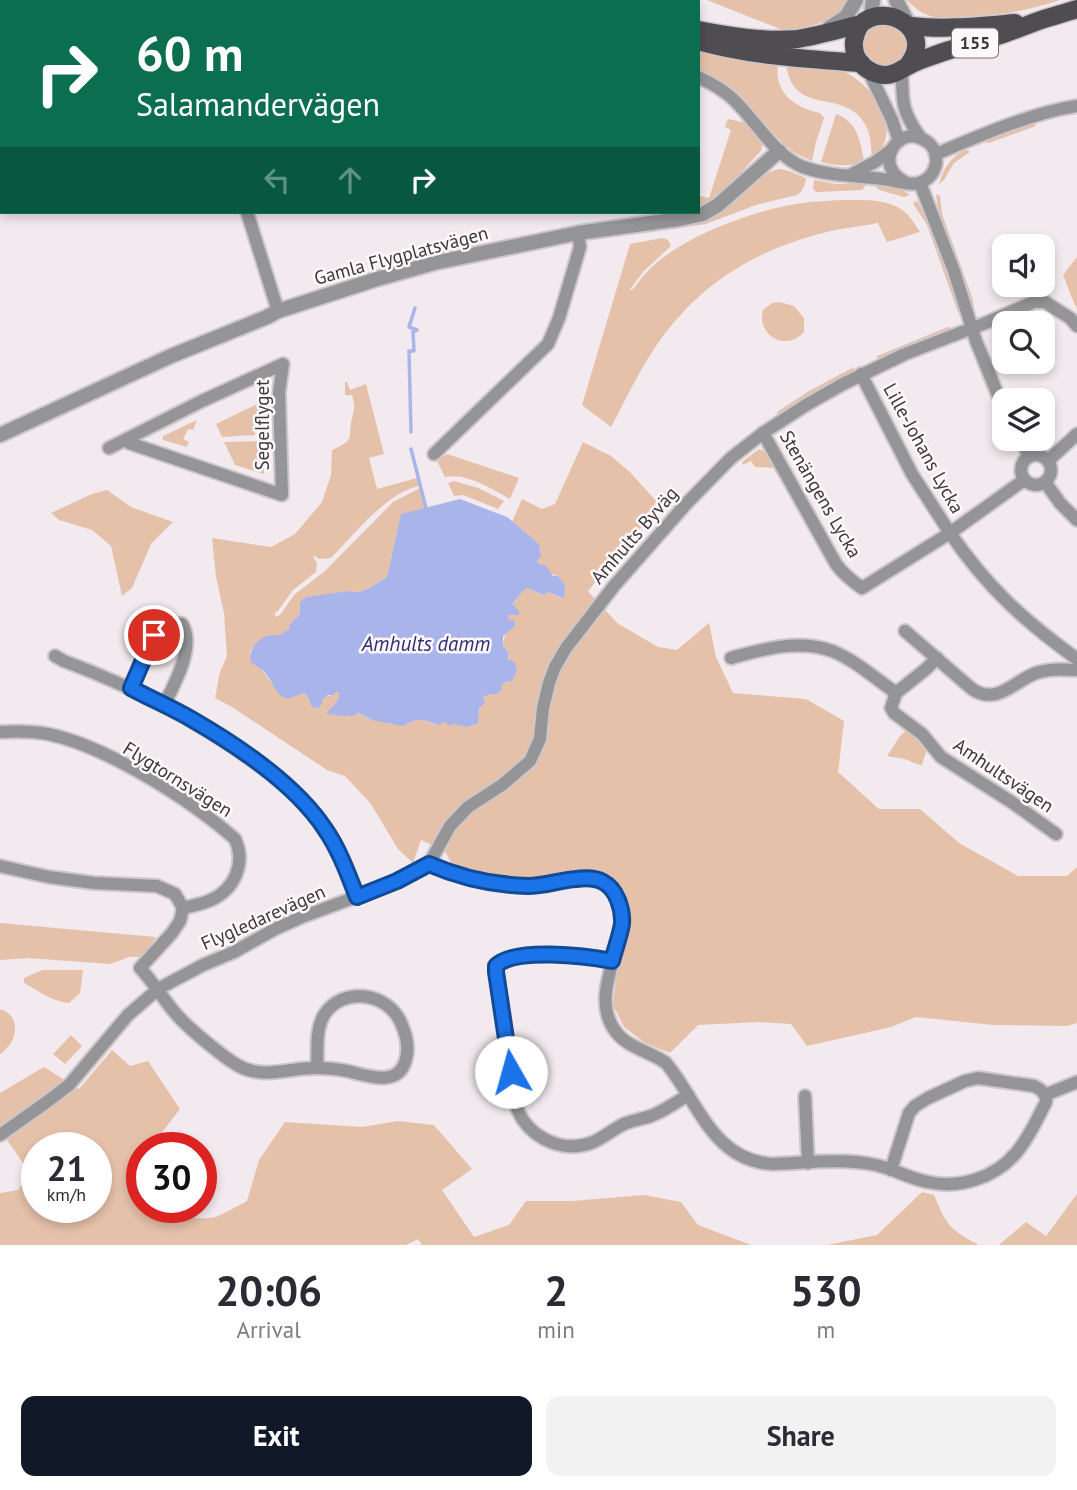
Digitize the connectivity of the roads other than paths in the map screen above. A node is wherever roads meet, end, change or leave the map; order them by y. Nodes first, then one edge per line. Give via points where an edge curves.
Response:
1 (856, 0) edge
2 (896, 0) edge
3 (1077, 9) edge
4 (868, 13) edge
5 (1043, 20) junction
6 (909, 24) junction
7 (700, 30) edge
8 (817, 35) junction
9 (700, 42) edge
10 (864, 67) junction
11 (905, 68) junction
12 (700, 78) edge
13 (1077, 106) edge
14 (920, 138) junction
15 (895, 145) junction
16 (779, 151) junction
17 (936, 154) junction
18 (850, 175) junction
19 (905, 183) junction
20 (920, 183) junction
21 (248, 214) edge
22 (578, 233) junction
23 (278, 311) junction
24 (1077, 326) edge
25 (972, 328) junction
26 (862, 374) junction
27 (995, 388) edge
28 (763, 433) junction
29 (1077, 434) edge
30 (0, 435) edge
31 (127, 440) junction
32 (109, 448) dead end
33 (1026, 451) edge
34 (433, 454) dead end
35 (1029, 456) junction
36 (1048, 461) junction
37 (1024, 480) junction
38 (1045, 482) junction
39 (1077, 520) edge
40 (950, 533) junction
41 (905, 631) dead end
42 (55, 656) dead end
43 (731, 658) dead end
44 (937, 658) junction
45 (1076, 666) edge
46 (131, 688) junction
47 (896, 693) junction
48 (164, 705) junction
49 (0, 732) edge
50 (1056, 834) dead end
51 (429, 864) junction
52 (0, 866) edge
53 (357, 897) junction
54 (183, 908) junction
55 (612, 961) junction
56 (158, 989) junction
57 (317, 1068) junction
58 (1077, 1082) edge
59 (1045, 1094) junction
60 (688, 1095) junction
61 (805, 1096) dead end
62 (0, 1135) edge
63 (808, 1163) junction
64 (891, 1170) junction

1 - 8 street via 846,18
2 - 6 street
3 - 5 main road, 155
4 - 6 main road, 155 via 901,17
4 - 8 main road, 155
4 - 10 main road via 857,31 854,48
5 - 6 main road, 155 via 928,28
5 - 11 main road, 155
6 - 11 main road via 916,47
7 - 8 main road, 155 via 762,39
9 - 10 main road, 155
10 - 11 main road, 155 via 885,75
10 - 15 street via 892,120
11 - 14 street via 903,108
12 - 16 street via 734,99
13 - 17 street
14 - 15 street via 909,137
14 - 17 street
15 - 18 street via 876,162
15 - 19 street via 891,169
16 - 18 street via 802,166
16 - 22 street, Gamla Flygplatsvägen via 703,214
17 - 20 street via 933,172
18 - 19 street
19 - 20 street
20 - 25 street
21 - 23 street
22 - 23 street, Gamla Flygplatsvägen via 408,270
22 - 34 street via 580,247 548,344
23 - 30 street, Gamla Flygplatsvägen
24 - 25 street, Amhults Byväg via 1045,302 1034,302
25 - 26 street, Amhults Byväg
25 - 27 street
26 - 28 street, Amhults Byväg
26 - 40 street, Lille-Johans Lycka via 912,474
28 - 40 street, Stenängens Lycka via 836,564 862,588
28 - 51 street, Amhults Byväg via 710,479 611,589 555,667 540,739 530,761 468,807 450,827
29 - 36 street
31 - 31 street, Segelflyget via 202,401 283,364 279,392 282,495
31 - 32 street, Segelflyget
33 - 35 street
35 - 36 street via 1039,455
35 - 37 street via 1021,466
36 - 38 street via 1051,471
37 - 38 street via 1036,486
37 - 40 street, Lille-Johans Lycka
38 - 39 street
40 - 45 street via 1010,606
41 - 44 street
42 - 46 street
43 - 47 street via 779,647 818,648 843,656
44 - 45 street via 971,690 984,696 1003,692 1037,673
44 - 47 street
46 - 48 street
46 - 48 street via 157,629 168,623 182,624 186,637 180,672
47 - 50 street, Amhultsvägen via 894,713 922,734 941,757
48 - 53 street via 220,737 292,791 325,828
49 - 54 street, Flygtornsvägen via 45,733 84,746 178,796 235,839 240,860 231,885 210,901
51 - 53 street, Flygledarevägen
51 - 55 street via 471,880 514,885 578,879 603,882 616,897 622,914
52 - 54 street via 94,883 157,886 175,894
53 - 56 street, Flygledarevägen via 275,929
54 - 56 street via 172,933 140,968
55 - 60 street via 605,1002 615,1032 666,1063
55 - 60 street via 543,955 519,957 496,966 521,1119 551,1143 577,1146 652,1116
56 - 57 street via 178,1017 237,1065 263,1073
56 - 62 street, Flygledarevägen via 128,1015 69,1085
57 - 57 street via 319,1028 333,1004 344,998 379,999 401,1021 407,1054 405,1065 391,1077 370,1078
58 - 59 street
59 - 64 street via 1046,1101 1026,1140 998,1170 984,1177 944,1185
59 - 64 street via 1034,1086 987,1079 947,1088 909,1113
60 - 63 street via 730,1151 760,1164
61 - 63 street
63 - 64 street via 854,1163

